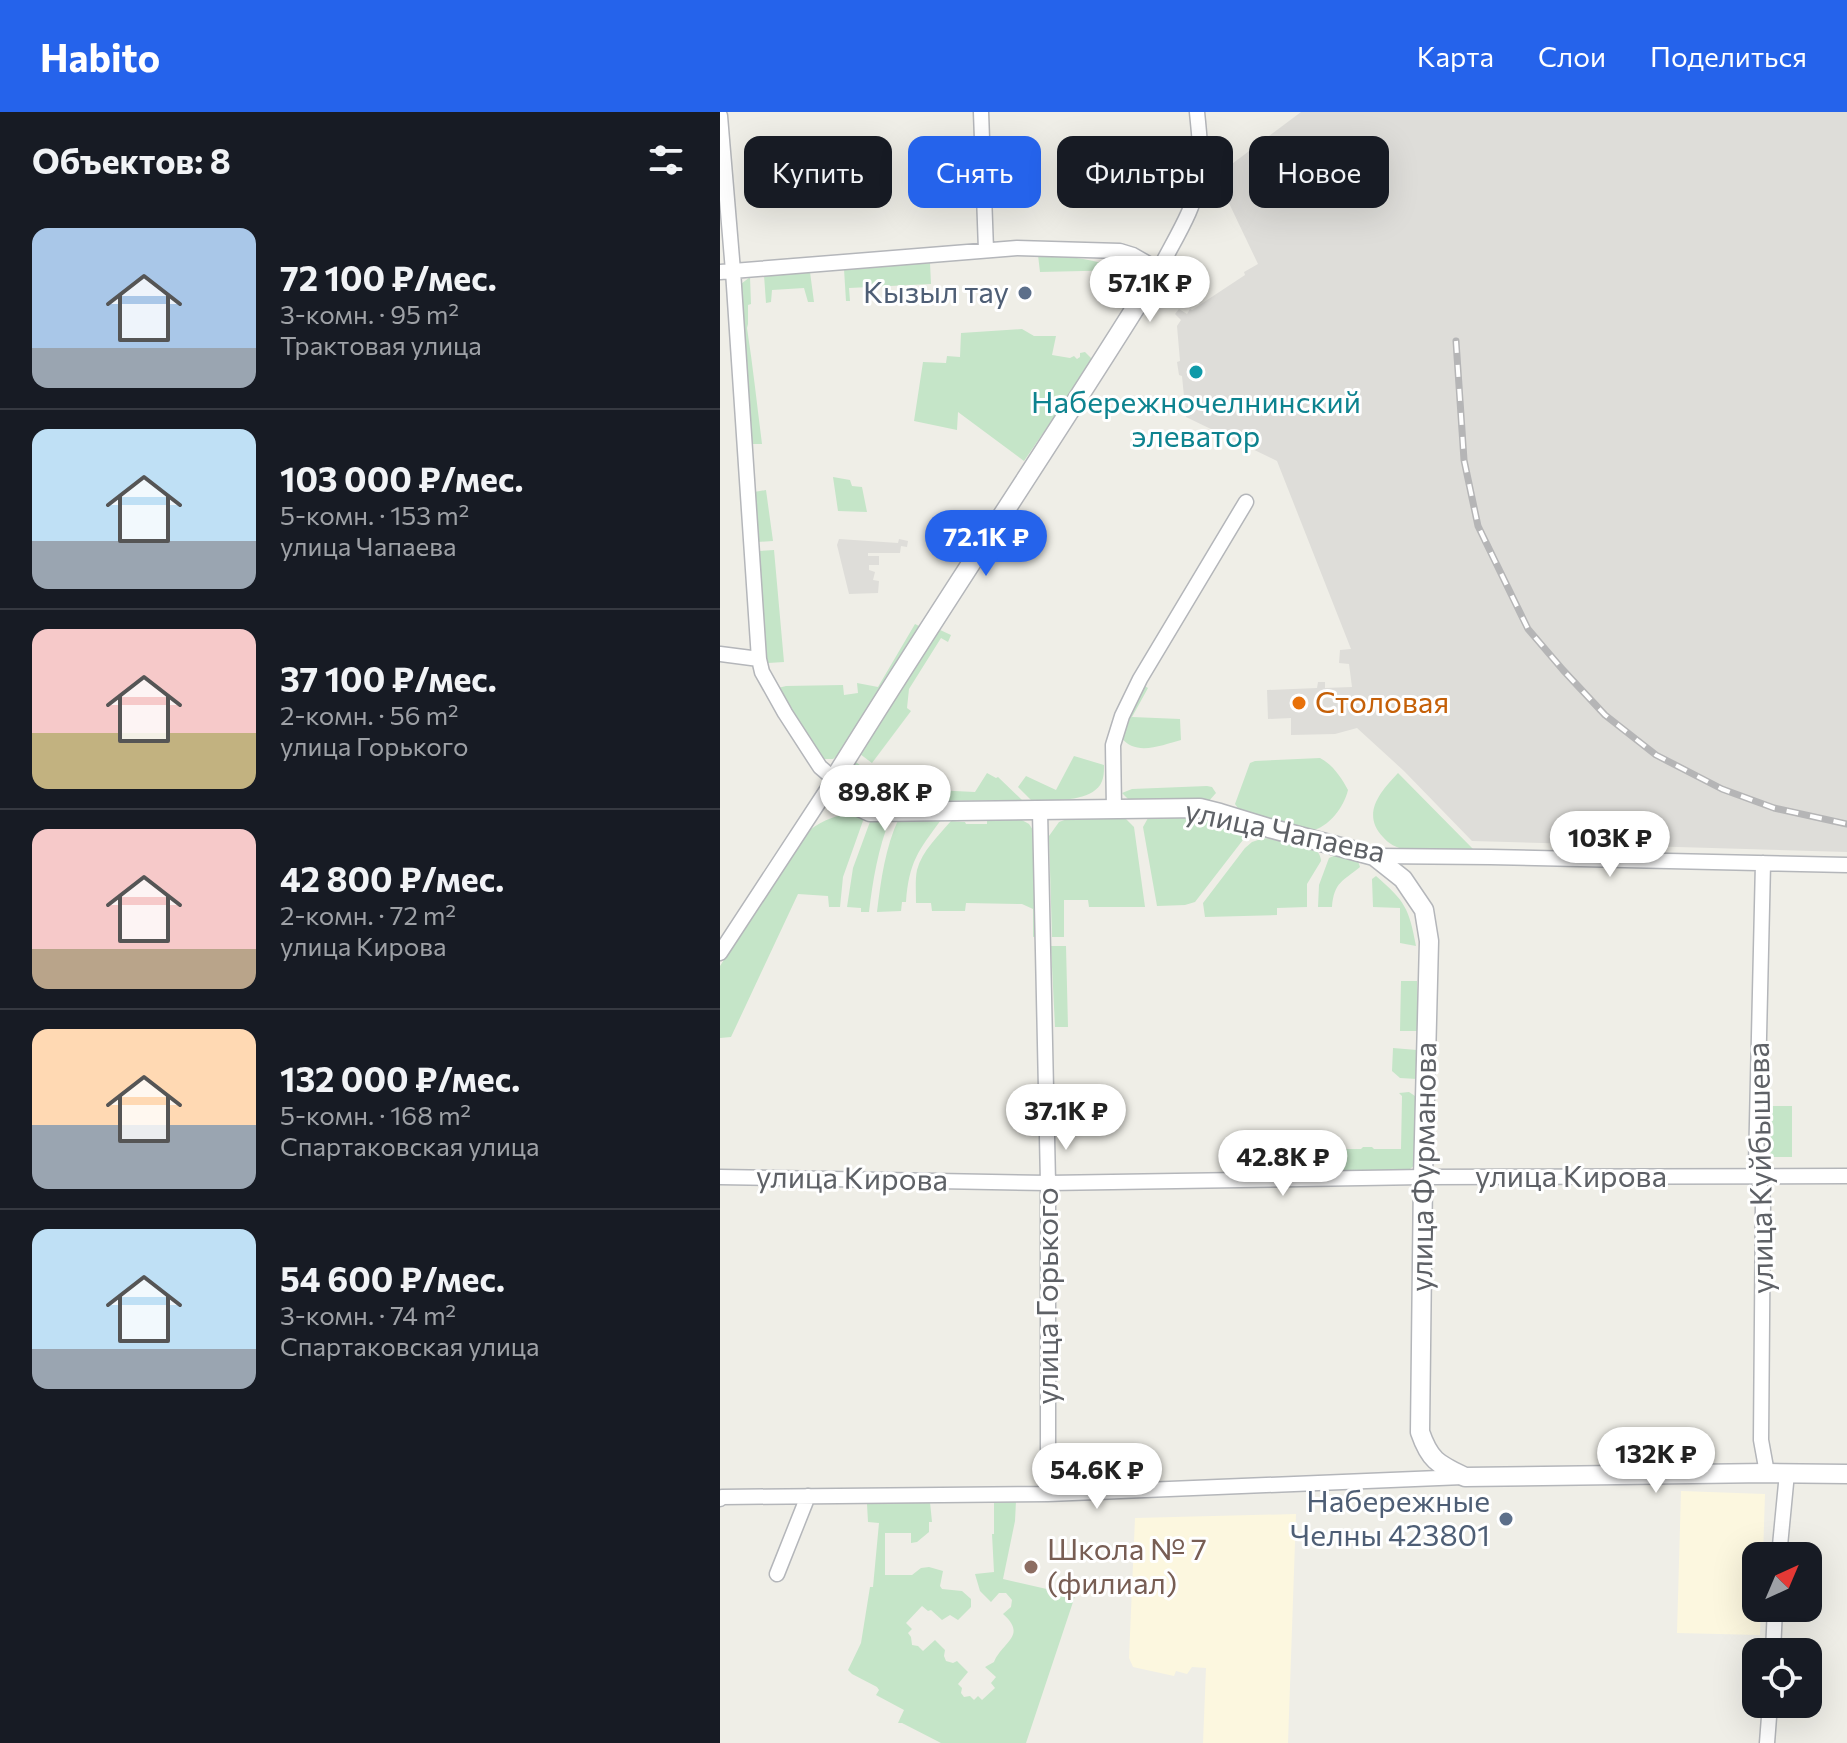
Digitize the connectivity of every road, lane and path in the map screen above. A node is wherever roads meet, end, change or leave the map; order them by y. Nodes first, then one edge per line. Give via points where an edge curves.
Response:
1 (981, 112) edge
2 (1197, 112) edge
3 (720, 116) edge
4 (986, 250) junction
5 (1159, 270) junction
6 (726, 271) edge
7 (1246, 502) dead end
8 (720, 654) edge
9 (759, 659) junction
10 (834, 779) junction
11 (1114, 809) junction
12 (1040, 811) junction
13 (1374, 856) junction
14 (1763, 863) junction
15 (1847, 865) edge
16 (720, 953) edge
17 (1847, 1176) edge
18 (720, 1177) edge
19 (1423, 1177) junction
20 (1759, 1177) junction
21 (1048, 1183) junction
22 (1767, 1473) junction
23 (1787, 1473) junction
24 (1847, 1474) edge
25 (1465, 1477) junction
26 (1048, 1494) junction
27 (808, 1496) junction
28 (720, 1499) edge
29 (1780, 1542) edge
30 (777, 1574) dead end
31 (1769, 1718) edge
32 (1767, 1743) edge

1 - 4 street
2 - 5 street via 1197,189
3 - 6 street
4 - 5 street via 1109,249
4 - 6 street
5 - 10 street
6 - 9 street
7 - 11 street via 1122,716 1113,745
8 - 9 street
9 - 10 street via 785,713 820,767
10 - 12 street, улица Чапаева via 846,801 870,812
10 - 16 street
11 - 12 street, улица Чапаева
11 - 13 street, улица Чапаева via 1200,808
12 - 21 street, улица Горького
13 - 14 street, улица Чапаева
13 - 19 street, улица Фурманова via 1403,879 1424,910 1429,941
14 - 15 street, улица Чапаева
14 - 20 street, улица Куйбышева
17 - 20 street, улица Кирова
18 - 21 street, улица Кирова
19 - 20 street, улица Кирова
19 - 21 street, улица Кирова
19 - 25 street, улица Фурманова via 1420,1432 1440,1465
20 - 22 street, улица Куйбышева via 1761,1440
21 - 26 street, улица Горького
22 - 23 street
22 - 25 street
23 - 24 street
23 - 29 street
25 - 26 street
26 - 27 street
27 - 28 street
27 - 30 street
31 - 32 street

